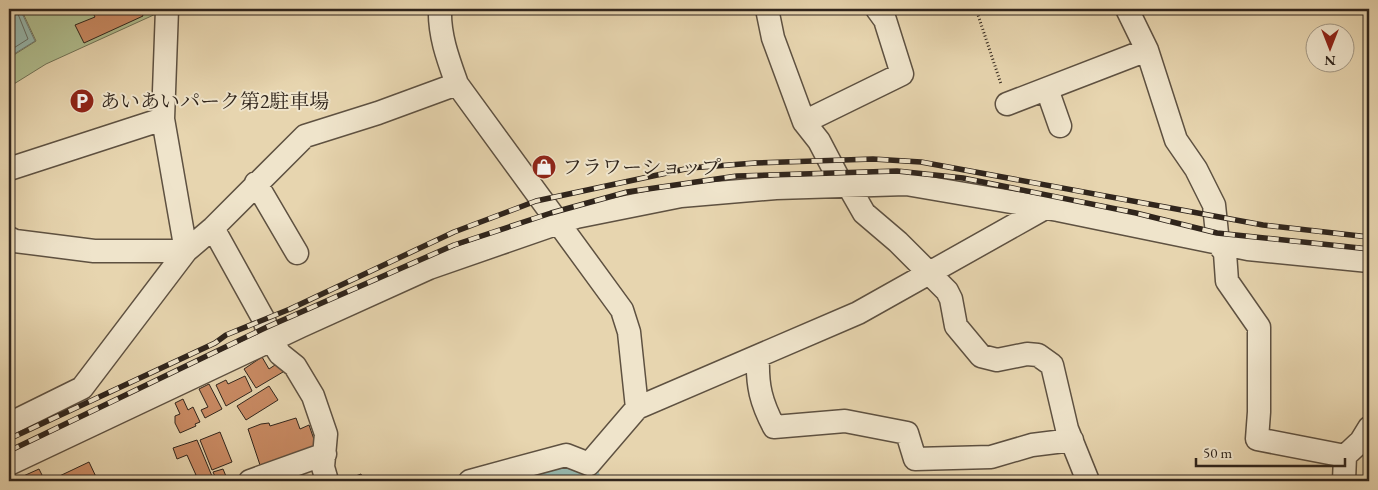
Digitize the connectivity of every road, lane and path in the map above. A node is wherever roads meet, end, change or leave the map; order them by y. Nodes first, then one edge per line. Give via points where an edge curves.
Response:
1 (167, 9) edge
2 (440, 9) edge
3 (767, 9) edge
4 (877, 9) edge
5 (976, 9) edge
6 (1127, 9) edge
7 (1147, 50) junction
8 (457, 84) junction
9 (1047, 89) junction
10 (1007, 104) joint
11 (163, 119) junction
12 (804, 122) junction
13 (1060, 126) dead end
14 (9, 169) edge
15 (256, 184) junction
16 (845, 185) junction
17 (1045, 208) junction
18 (559, 223) junction
19 (213, 228) junction
20 (9, 238) edge
21 (1218, 243) junction
22 (186, 251) junction
23 (297, 253) dead end
24 (1369, 260) edge
25 (929, 274) junction
26 (272, 340) junction
27 (758, 358) junction
28 (637, 408) junction
29 (9, 424) edge
30 (1369, 428) edge
31 (1072, 440) junction
32 (325, 454) junction
33 (1345, 456) junction
34 (9, 464) edge
35 (593, 472) edge
36 (250, 481) edge
37 (327, 481) edge
38 (470, 481) edge
39 (1088, 481) edge
40 (1344, 481) edge

1 - 11 street
2 - 8 street via 439,22 445,50
3 - 12 street via 773,38
4 - 12 street via 885,20 902,74
5 - 10 path
6 - 7 street
7 - 9 street
7 - 21 street via 1176,140 1196,168 1214,205
8 - 15 street via 305,136
8 - 18 street
9 - 10 street
9 - 13 street
11 - 14 street
11 - 22 street
12 - 16 street
15 - 19 street
15 - 23 street
16 - 17 street via 906,184
16 - 18 street via 681,196 576,216
16 - 25 street via 864,213
17 - 21 street
17 - 25 street
18 - 26 street via 429,268
18 - 28 street via 622,310 629,332
19 - 22 street
19 - 26 street
20 - 22 street via 94,251
21 - 24 street via 1248,249
21 - 33 street via 1225,253 1227,282 1259,327 1257,439
22 - 29 street via 82,388
25 - 27 street via 858,313
25 - 31 street via 947,291 956,326 981,356 997,360 1038,355 1052,365
26 - 32 street via 280,354 295,366 313,396 326,434
26 - 34 street
27 - 28 street
27 - 31 street via 757,381 774,427 845,421 907,433 915,459 991,457 1032,445
28 - 35 street
30 - 33 street
31 - 39 street
32 - 36 street
32 - 37 street via 323,467
33 - 40 street
35 - 38 street via 566,455

